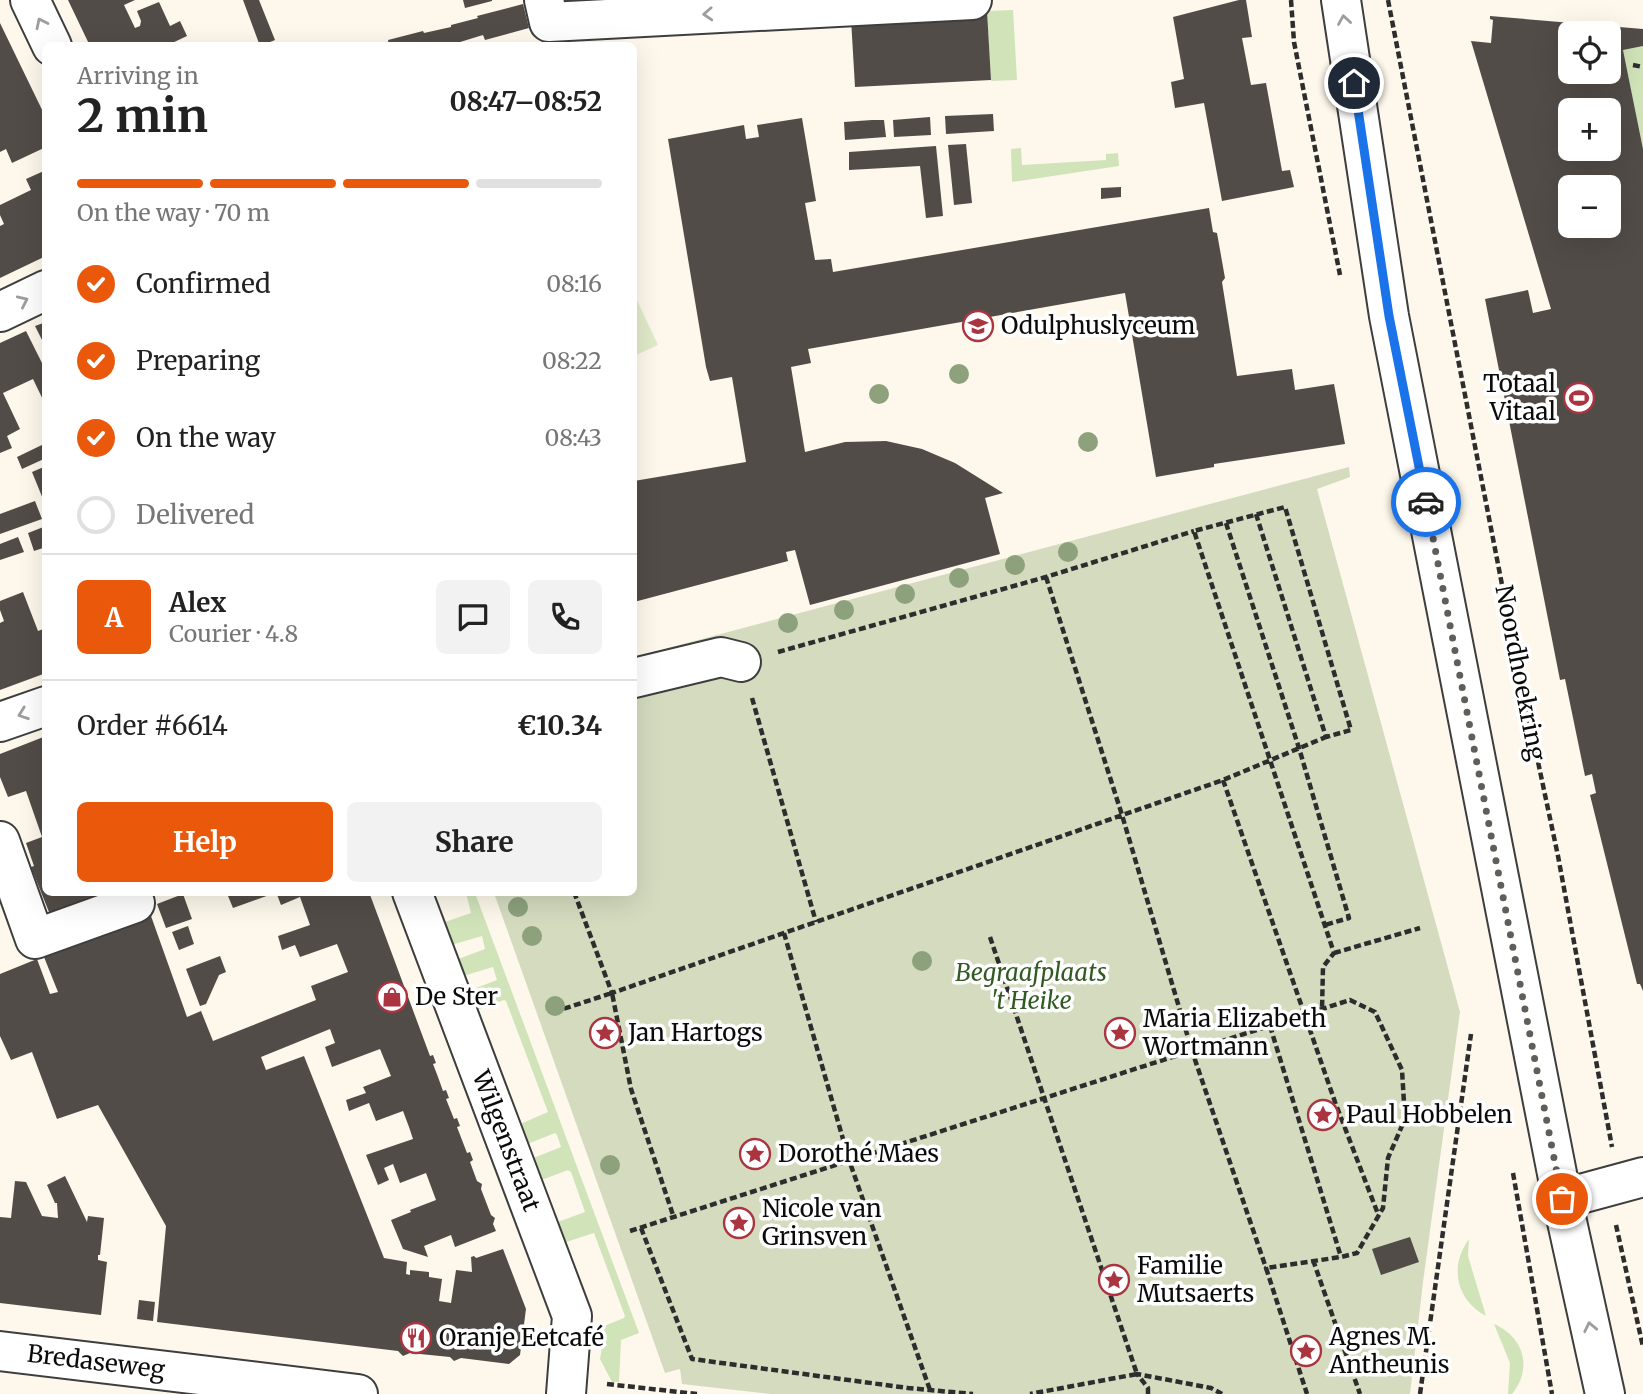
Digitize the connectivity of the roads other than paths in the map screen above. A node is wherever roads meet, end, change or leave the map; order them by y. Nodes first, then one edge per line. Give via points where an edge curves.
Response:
1 (30, 0) edge
2 (972, 0) edge
3 (1341, 0) edge
4 (539, 23) edge
5 (50, 42) edge
6 (42, 292) edge
7 (0, 312) edge
8 (741, 662) road end
9 (637, 677) edge
10 (42, 707) edge
11 (0, 722) edge
12 (0, 841) edge
13 (414, 896) edge
14 (135, 903) dead end
15 (14, 928) edge
16 (1629, 1182) edge
17 (1562, 1199) junction
18 (0, 1351) edge
19 (567, 1387) edge
20 (358, 1394) edge
21 (1605, 1394) edge

5 -> 1 street
2 -> 4 street
17 -> 3 street via 1389,316
7 -> 6 street
8 - 9 street via 721,657
10 -> 11 street
12 - 15 street
13 - 19 street, Wilgenstraat via 572,1317
14 - 15 street via 35,939
16 - 17 street
21 -> 17 street
18 - 20 street, Bredaseweg

